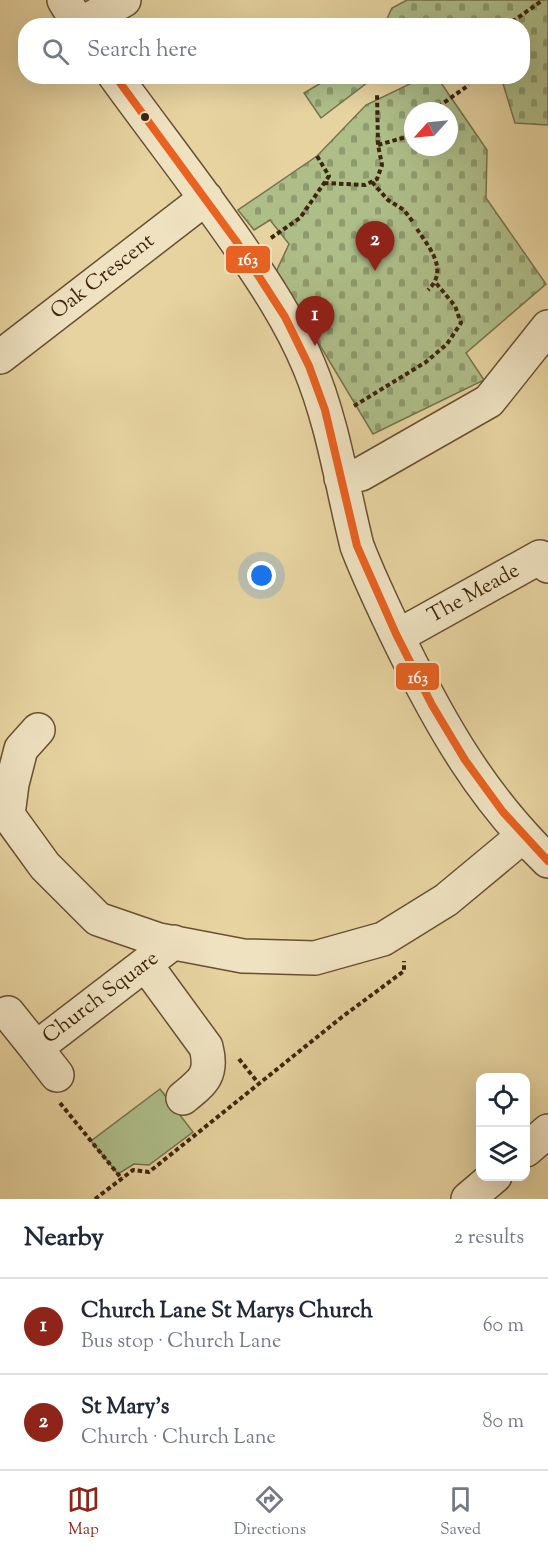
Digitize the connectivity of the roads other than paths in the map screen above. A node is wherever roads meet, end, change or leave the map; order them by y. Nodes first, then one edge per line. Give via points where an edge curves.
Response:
1 (64, 0) edge
2 (124, 0) edge
3 (76, 18) edge
4 (92, 18) edge
5 (121, 84) edge
6 (206, 198) junction
7 (548, 327) edge
8 (0, 357) edge
9 (341, 478) junction
10 (548, 566) edge
11 (398, 636) junction
12 (38, 730) dead end
13 (522, 836) junction
14 (548, 861) edge
15 (174, 942) junction
16 (146, 965) junction
17 (8, 1013) dead end
18 (36, 1048) junction
19 (57, 1075) road end
20 (183, 1098) dead end
21 (548, 1131) edge
22 (530, 1146) edge
23 (489, 1181) edge
24 (468, 1199) edge

1 - 3 street
2 - 4 street
5 - 6 street
6 - 8 street, Oak Crescent
6 - 9 street via 295,336 328,422
7 - 9 street via 489,401 361,474
9 - 11 street via 357,546
10 - 11 street, The Meade via 540,558
11 - 13 street via 439,719
12 - 15 street via 21,749 8,815 45,866 98,919
13 - 14 street
13 - 15 street via 446,900 383,939 315,958 243,956
15 - 16 street, Church Square
16 - 18 street, Church Square
16 - 20 street via 206,1047 210,1062 205,1077
17 - 18 street, Church Square
18 - 19 street
21 - 22 street
23 - 24 street

